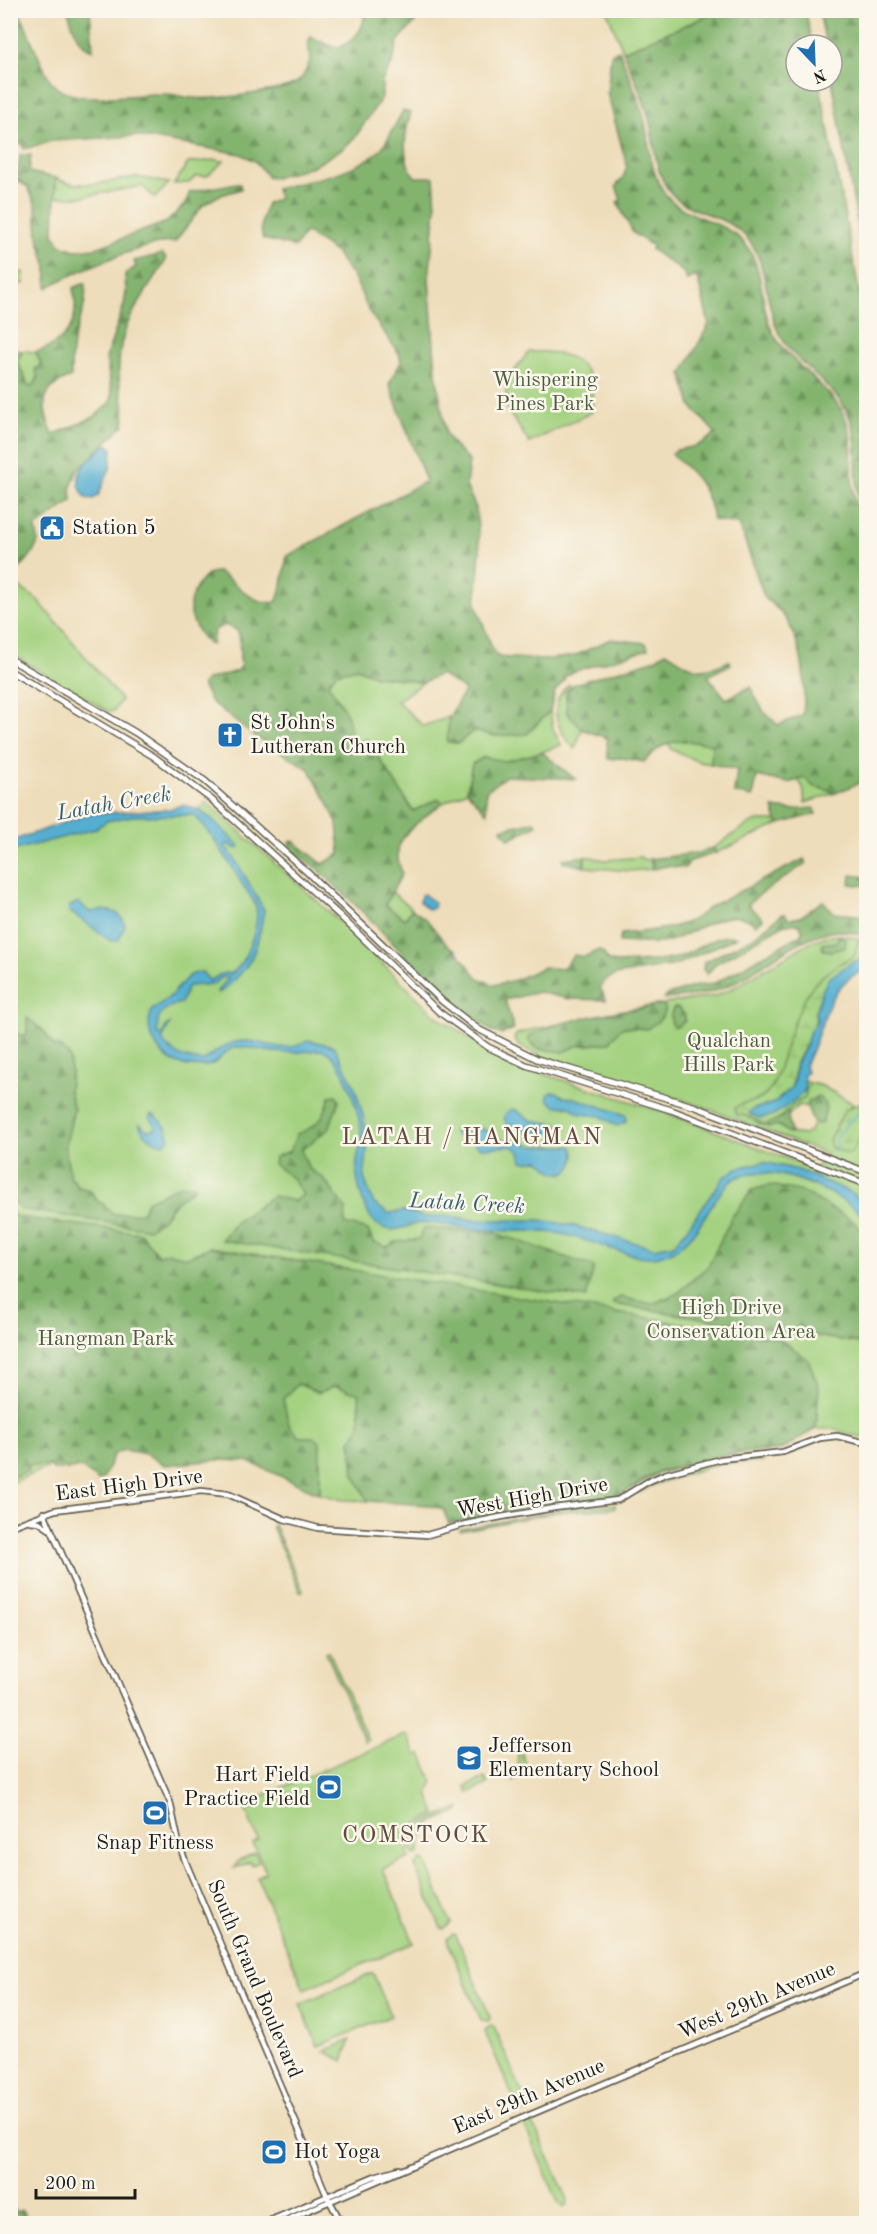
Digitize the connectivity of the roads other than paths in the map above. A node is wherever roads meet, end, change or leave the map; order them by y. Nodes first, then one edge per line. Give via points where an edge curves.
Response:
1 (10, 659) edge
2 (10, 671) edge
3 (867, 1172) edge
4 (867, 1184) edge
5 (867, 1443) edge
6 (44, 1513) junction
7 (24, 1521) junction
8 (10, 1527) edge
9 (51, 1530) junction
10 (427, 1535) joint
11 (867, 1973) edge
12 (661, 2059) joint
13 (328, 2199) junction
14 (262, 2223) edge
15 (277, 2223) edge
16 (342, 2223) edge

1 - 3 highway via 136,733 204,782 307,872 442,1001 478,1029 537,1059 696,1107
2 - 4 highway via 107,727 188,781 339,915 440,1012 488,1047 525,1065 671,1110
5 - 10 main road, West High Drive via 837,1436 812,1440 783,1452 721,1459 665,1474 618,1500 493,1519
6 - 7 main road, East High Drive
6 - 9 main road, South Grand Boulevard
6 - 10 main road, East High Drive via 212,1491 318,1528
7 - 8 main road, East High Drive
7 - 9 main road via 39,1522
9 - 13 main road, South Grand Boulevard via 169,1799 186,1863
11 - 12 main road, West 29th Avenue
12 - 13 main road, East 29th Avenue
13 - 14 main road, East 29th Avenue
13 - 15 main road, East 29th Avenue
13 - 16 main road, South Grand Boulevard

